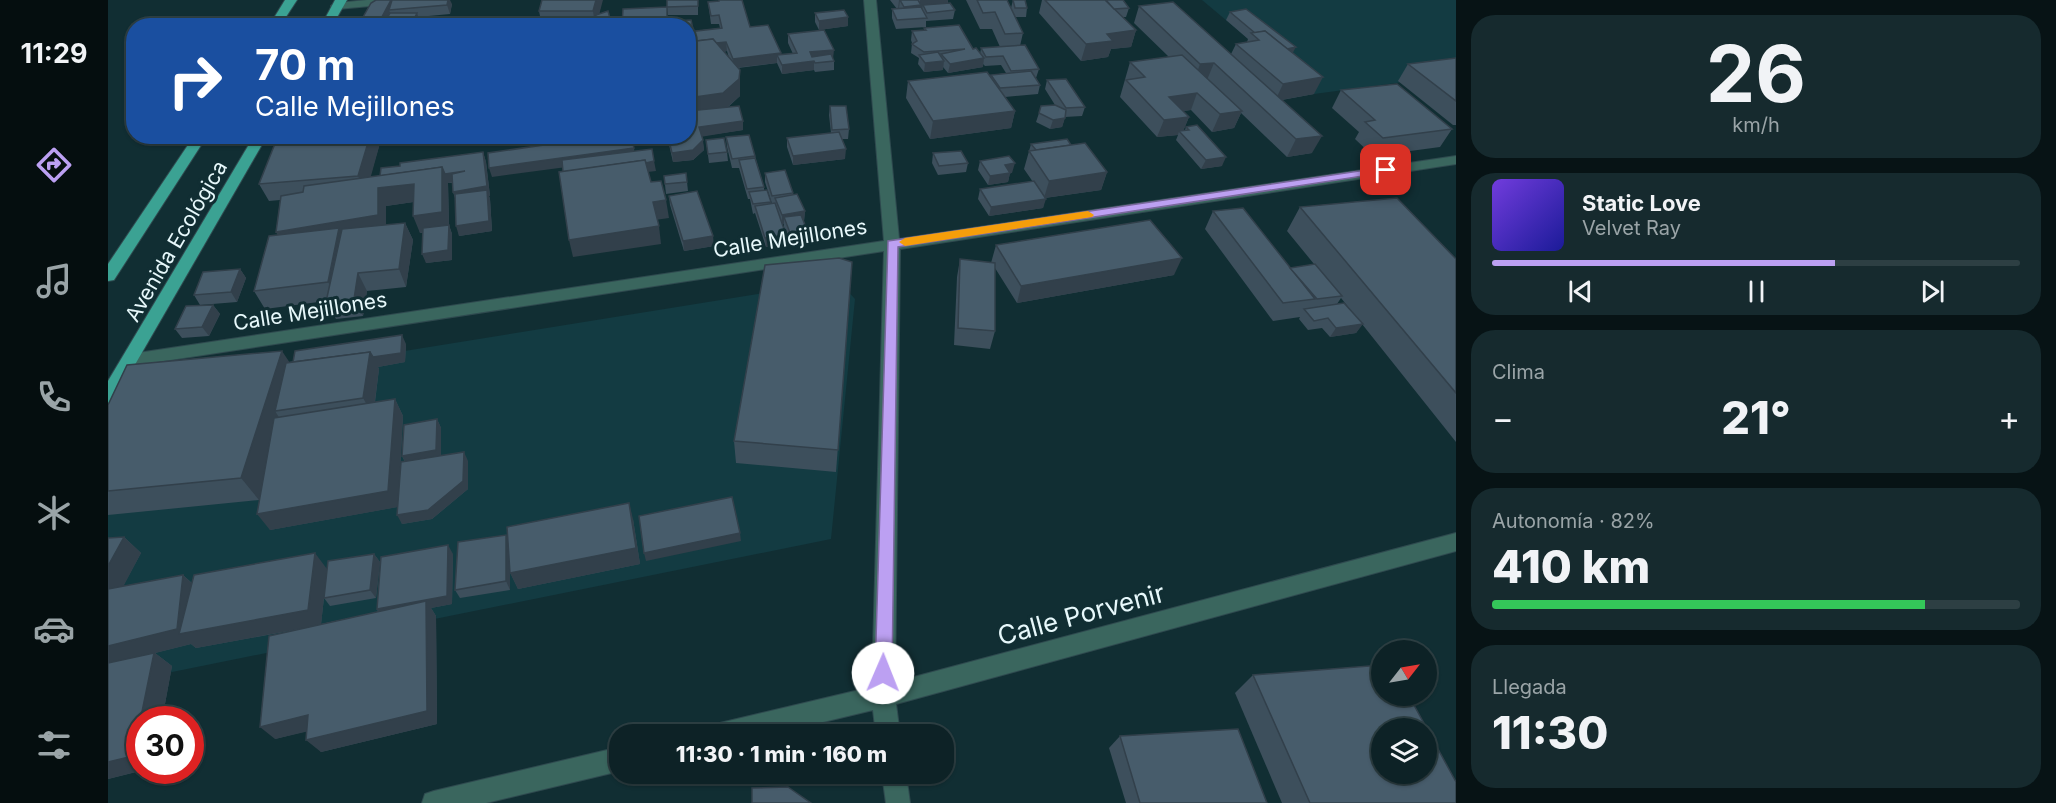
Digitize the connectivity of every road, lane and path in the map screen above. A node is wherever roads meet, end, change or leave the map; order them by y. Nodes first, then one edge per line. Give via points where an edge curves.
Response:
1 (291, 0) edge
2 (404, 0) edge
3 (870, 0) edge
4 (339, 3) edge
5 (279, 18) edge
6 (331, 18) edge
7 (196, 144) edge
8 (256, 144) edge
9 (1456, 160) edge
10 (892, 244) junction
11 (108, 276) edge
12 (131, 360) junction
13 (108, 396) edge
14 (1456, 543) edge
15 (883, 696) junction
16 (766, 724) edge
17 (887, 724) edge
18 (609, 762) edge
19 (895, 784) edge
20 (434, 803) edge
21 (898, 803) edge

1 - 5 main road
2 - 4 street
3 - 10 street
4 - 6 main road
7 - 11 main road, Avenida Ecológica
8 - 12 main road, Avenida Ecológica
9 - 10 street, Calle Mejillones
10 - 12 street, Calle Mejillones
10 - 15 street
12 - 13 main road, Avenida Ecológica
14 - 15 street, Calle Porvenir
15 - 16 street, Calle Porvenir
15 - 17 street
18 - 20 street
19 - 21 street

